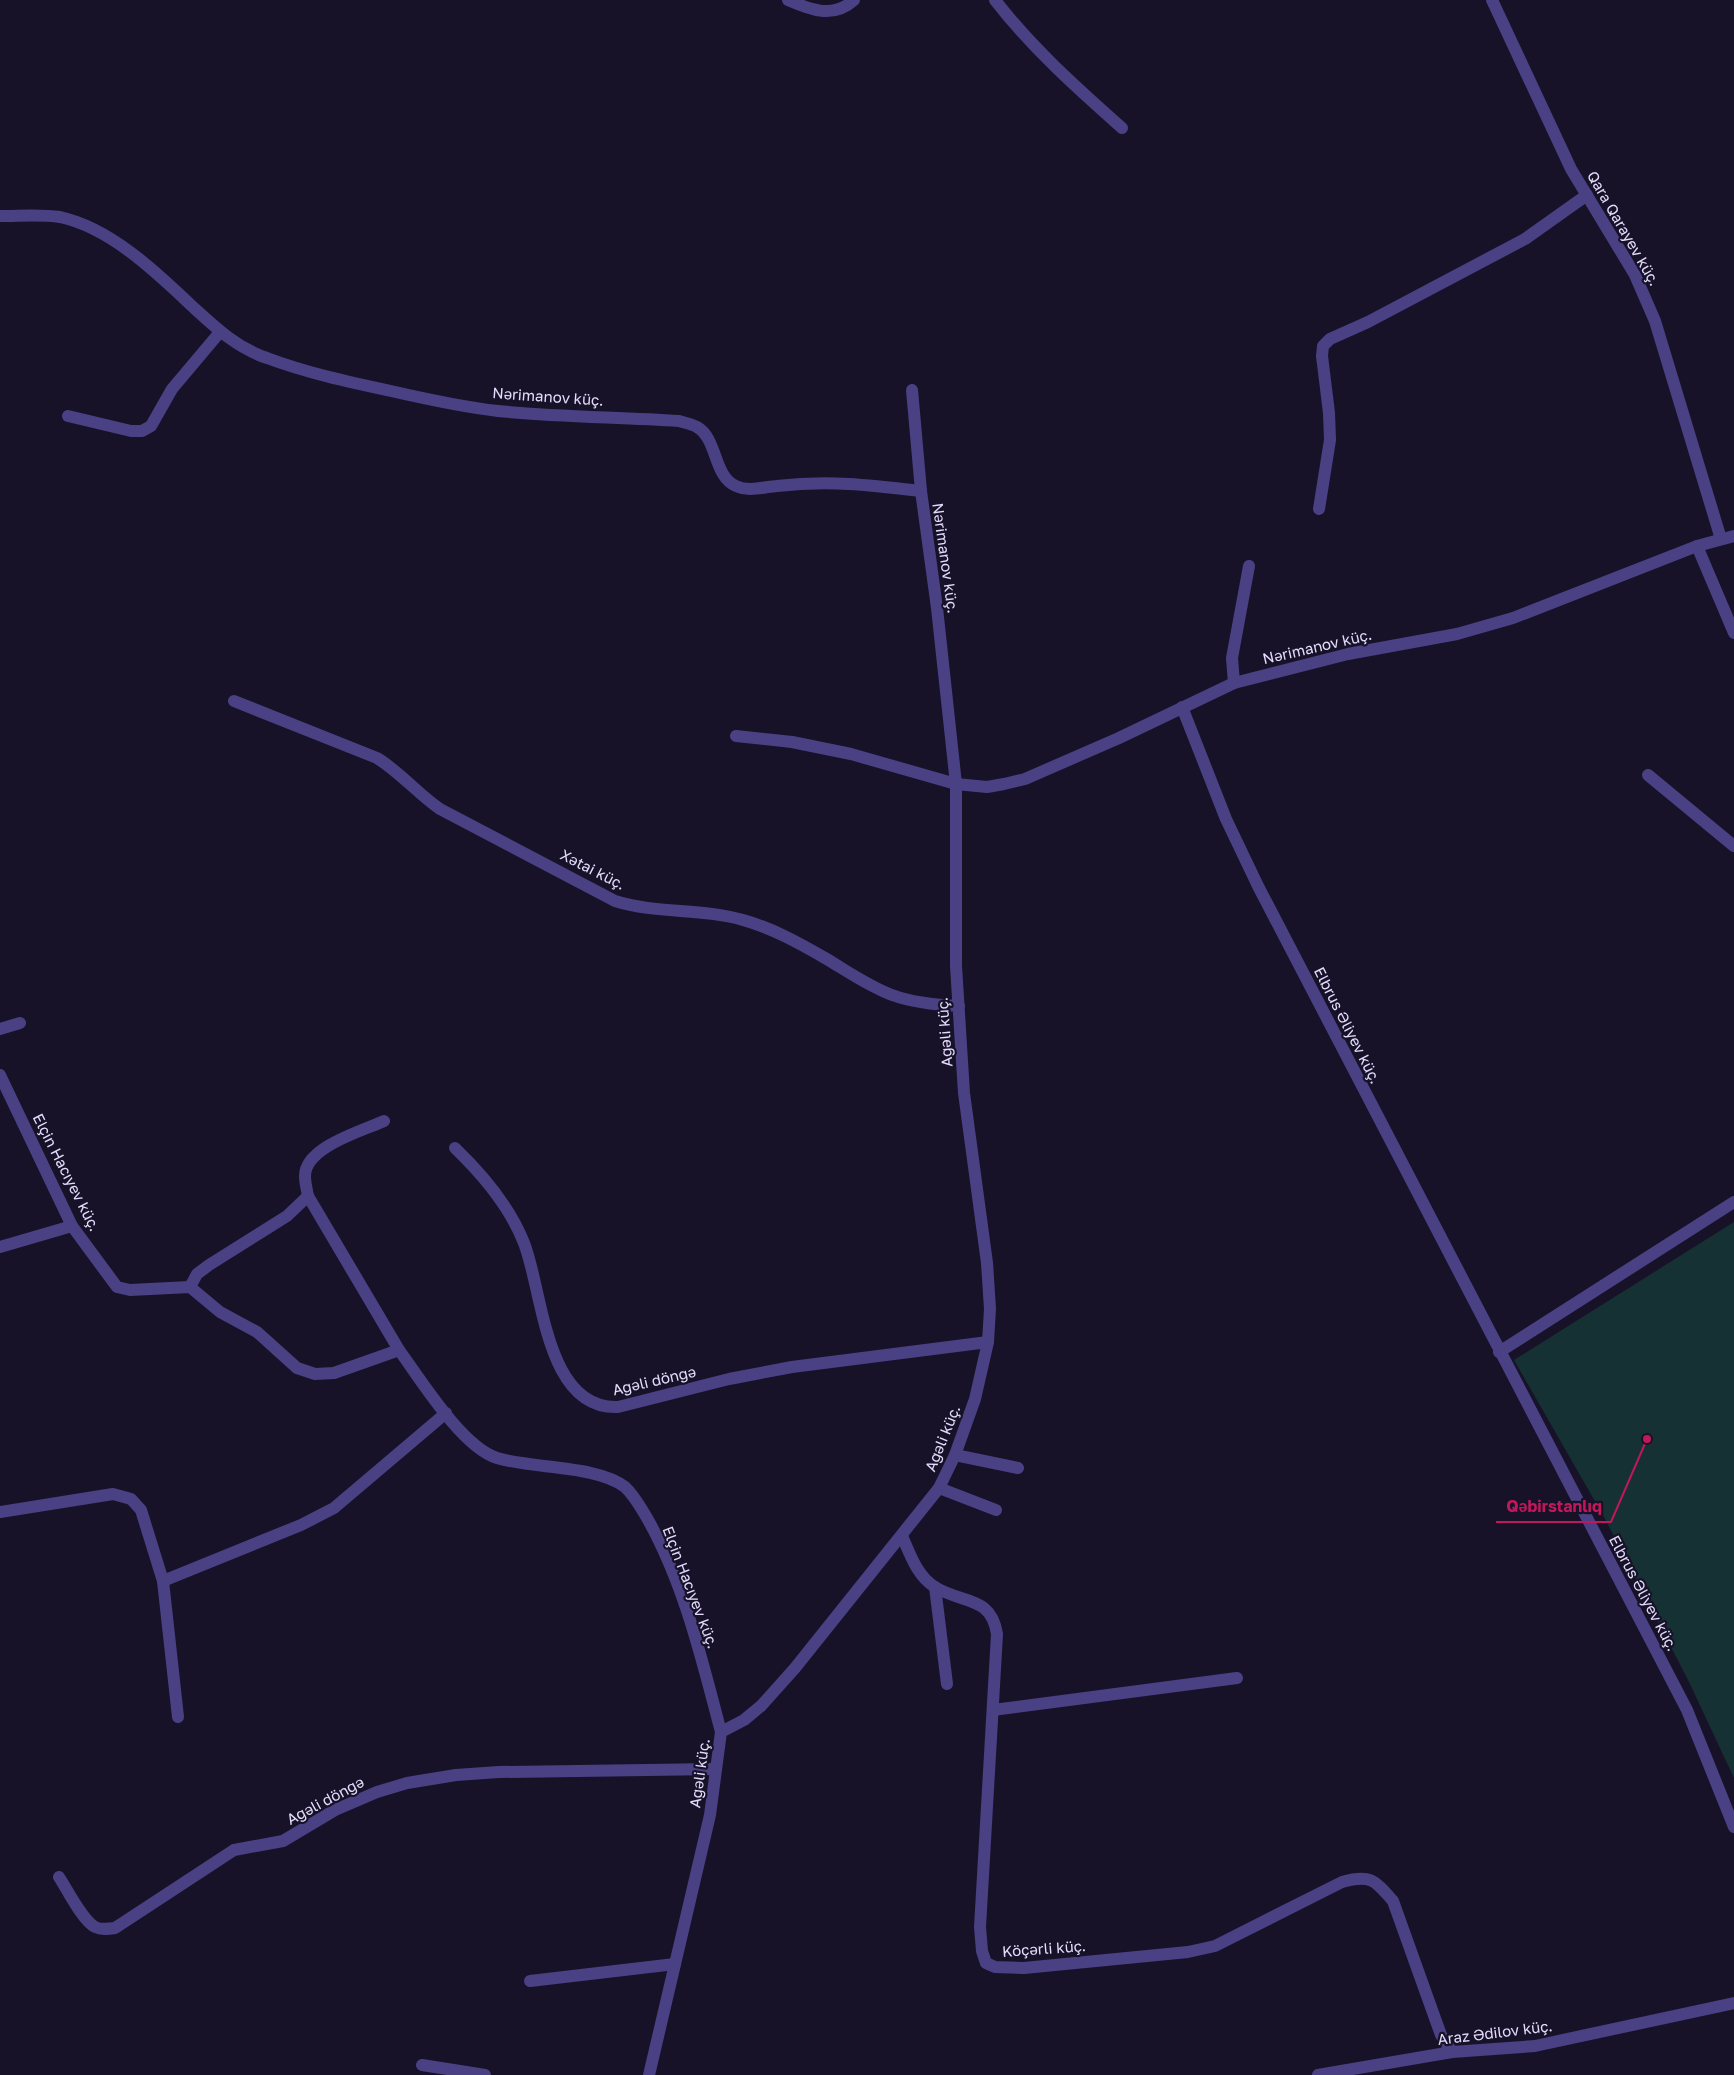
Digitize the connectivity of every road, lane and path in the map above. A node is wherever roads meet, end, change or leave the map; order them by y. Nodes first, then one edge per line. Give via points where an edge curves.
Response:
1 (788, 0) edge
2 (854, 0) edge
3 (995, 0) edge
4 (1492, 0) edge
5 (1122, 128) dead end
6 (1587, 196) junction
7 (0, 216) edge
8 (220, 332) junction
9 (912, 390) dead end
10 (68, 416) dead end
11 (921, 492) junction
12 (1320, 509) dead end
13 (1734, 536) edge
14 (1721, 539) junction
15 (1697, 546) junction
16 (1249, 566) dead end
17 (1734, 633) edge
18 (1234, 683) junction
19 (234, 701) dead end
20 (1182, 708) junction
21 (736, 736) dead end
22 (1648, 775) dead end
23 (956, 784) junction
24 (1734, 846) edge
25 (959, 1006) junction
26 (20, 1022) dead end
27 (0, 1029) edge
28 (0, 1075) edge
29 (384, 1121) dead end
30 (454, 1148) dead end
31 (308, 1196) junction
32 (1734, 1202) edge
33 (72, 1226) junction
34 (0, 1247) edge
35 (190, 1287) junction
36 (988, 1342) junction
37 (398, 1350) junction
38 (1499, 1352) junction
39 (446, 1414) junction
40 (955, 1455) junction
41 (1018, 1468) dead end
42 (938, 1488) junction
43 (996, 1510) dead end
44 (0, 1512) edge
45 (902, 1536) junction
46 (162, 1582) junction
47 (935, 1587) junction
48 (1237, 1678) dead end
49 (947, 1684) dead end
50 (993, 1710) junction
51 (178, 1717) dead end
52 (721, 1732) junction
53 (716, 1768) junction
54 (1734, 1827) edge
55 (59, 1877) dead end
56 (675, 1964) junction
57 (530, 1981) dead end
58 (1734, 2003) edge
59 (1452, 2052) junction
60 (422, 2065) dead end
61 (486, 2075) edge
62 (649, 2075) edge
63 (1318, 2075) edge

1 - 2 street via 827,12 845,8
3 - 5 street via 1042,54
4 - 6 street, Qara Qarayev küç. via 1567,161
6 - 12 street via 1525,239 1330,339 1323,346 1330,440
6 - 14 street, Qara Qarayev küç. via 1635,274 1655,322
7 - 8 street, Nərimanov küç. via 61,218 90,228 122,246 155,271
8 - 10 street via 172,389 151,426 142,431
8 - 11 street, Nərimanov küç. via 243,348 266,358 336,379 438,401 498,411 679,421 697,426 705,434 722,472 733,485 744,490 844,482
9 - 11 street
11 - 23 street, Nərimanov küç.
13 - 14 street, Nərimanov küç.
14 - 15 street, Nərimanov küç.
15 - 17 street
15 - 18 street, Nərimanov küç. via 1513,618 1457,634 1348,654
16 - 18 street via 1232,658
18 - 20 street, Nərimanov küç.
19 - 25 street, Xətai küç. via 377,758 440,809 615,901 635,907 741,920 775,931 892,995 924,1004
20 - 23 street, Nərimanov küç. via 1025,779 987,787
20 - 38 street, Elbrus Əliyev küç. via 1226,819 1258,886
21 - 23 street via 792,742 851,754
22 - 24 street
23 - 25 street, Ağəli küç.
25 - 36 street, Ağəli küç. via 969,1141 987,1263
26 - 27 street
28 - 33 street, Elçin Hacıyev küç.
29 - 31 street via 321,1149 309,1162 305,1175
30 - 36 street, Ağəli döngə via 474,1167 507,1211 523,1241 554,1354 571,1386 585,1400 606,1408 792,1367
31 - 35 street via 287,1216 197,1274
31 - 37 street, Elçin Hacıyev küç.
32 - 38 street
33 - 34 street
33 - 35 street, Elçin Hacıyev küç. via 117,1287 130,1290
35 - 37 street via 220,1312 257,1332 297,1368 315,1374 334,1373
36 - 40 street, Ağəli küç. via 975,1399
37 - 39 street, Elçin Hacıyev küç.
38 - 54 street, Elbrus Əliyev küç. via 1687,1710
39 - 46 street via 334,1508 301,1526
39 - 52 street, Elçin Hacıyev küç. via 473,1445 496,1458 609,1478 626,1488 656,1535 673,1577 707,1678
40 - 41 street
40 - 42 street, Ağəli küç.
42 - 43 street
42 - 45 street, Ağəli küç.
44 - 46 street via 113,1494 131,1499 141,1510
45 - 47 street, Köçərli küç. via 921,1576
45 - 52 street, Ağəli küç. via 761,1706
46 - 51 street
47 - 49 street
47 - 50 street, Köçərli küç. via 986,1608 995,1620
48 - 50 street
50 - 59 street, Köçərli küç. via 980,1927 986,1963 995,1967 1024,1968 1188,1952 1215,1946 1342,1882 1360,1877 1378,1883 1393,1901 1440,2035
52 - 53 street, Ağəli küç.
53 - 55 street, Ağəli döngə via 499,1772 456,1775 400,1785 336,1810 283,1841 234,1850 115,1928 94,1927
53 - 56 street, Ağəli küç. via 710,1815
56 - 57 street
56 - 62 street, Ağəli küç.
58 - 59 street, Araz Ədilov küç. via 1535,2046
59 - 63 street, Araz Ədilov küç.
60 - 61 street

